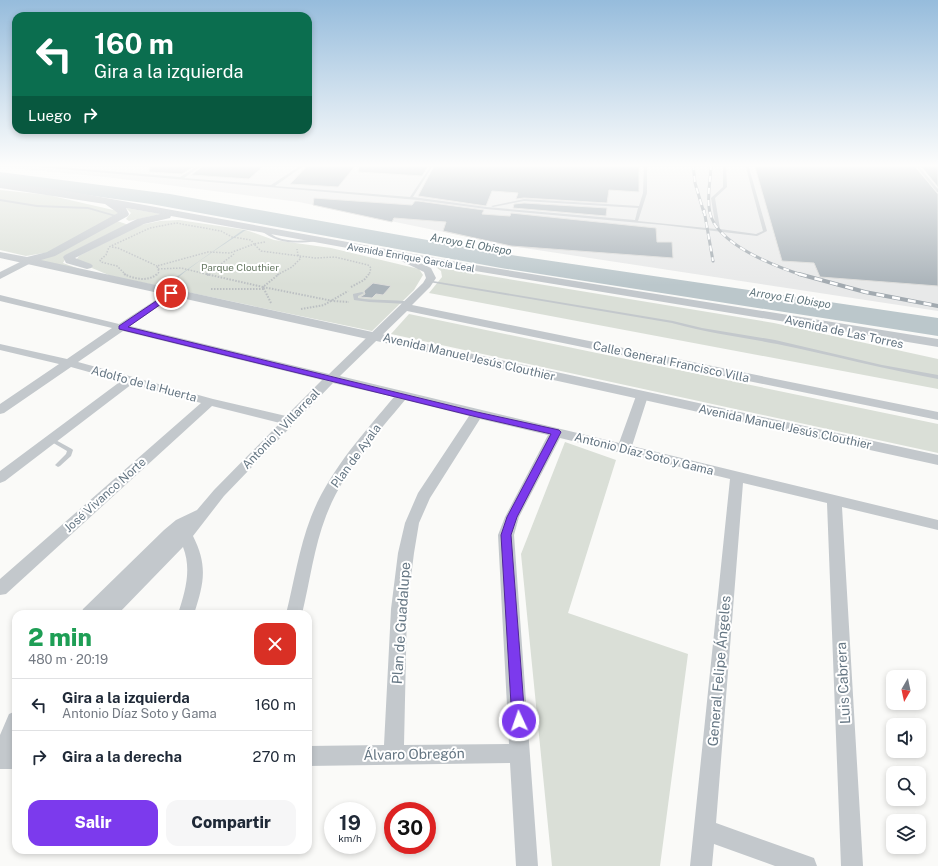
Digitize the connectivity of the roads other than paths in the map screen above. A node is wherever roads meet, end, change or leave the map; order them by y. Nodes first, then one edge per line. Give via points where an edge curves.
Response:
1 (27, 204) edge
2 (112, 204) edge
3 (121, 204) edge
4 (459, 204) edge
5 (503, 204) edge
6 (597, 204) edge
7 (713, 204) edge
8 (758, 204) edge
9 (640, 207) joint
10 (486, 208) junction
11 (186, 216) junction
12 (120, 218) junction
13 (636, 222) junction
14 (137, 223) junction
15 (261, 229) junction
16 (718, 231) junction
17 (320, 240) junction
18 (394, 254) junction
19 (0, 255) edge
20 (28, 261) junction
21 (0, 276) edge
22 (99, 277) junction
23 (429, 282) junction
24 (171, 293) junction
25 (362, 293) dead end
26 (0, 298) edge
27 (406, 305) junction
28 (750, 311) junction
29 (122, 327) junction
30 (374, 336) junction
31 (938, 343) edge
32 (0, 347) edge
33 (12, 350) junction
34 (938, 352) edge
35 (0, 358) edge
36 (70, 363) junction
37 (938, 377) edge
38 (330, 379) junction
39 (130, 380) junction
40 (402, 396) junction
41 (642, 396) junction
42 (210, 402) junction
43 (0, 410) edge
44 (477, 414) junction
45 (938, 416) edge
46 (289, 421) junction
47 (556, 432) junction
48 (52, 440) junction
49 (624, 449) junction
50 (938, 460) edge
51 (58, 465) dead end
52 (737, 477) junction
53 (0, 478) edge
54 (834, 501) junction
55 (938, 528) edge
56 (183, 530) junction
57 (0, 589) edge
58 (93, 610) edge
59 (110, 610) edge
60 (187, 610) edge
61 (295, 610) edge
62 (12, 730) edge
63 (521, 753) junction
64 (394, 754) junction
65 (312, 756) edge
66 (0, 759) edge
67 (12, 759) edge
68 (704, 830) junction
69 (527, 866) edge
70 (701, 866) edge
71 (806, 866) edge
72 (852, 866) edge

1 - 12 lane via 88,208
2 - 12 street via 124,211
3 - 11 street, Avenida Enrique García Leal
4 - 10 lane
5 - 10 lane
6 - 9 lane
7 - 16 lane
8 - 16 lane via 765,231 757,235
9 - 13 lane
10 - 13 lane
11 - 14 street via 158,217
11 - 15 street, Avenida Enrique García Leal
12 - 14 street via 126,222
12 - 20 street via 51,254
13 - 16 lane
14 - 22 street via 71,255 68,259 93,268
15 - 17 street, Avenida Enrique García Leal
15 - 17 lane via 276,239 295,242
17 - 18 street, Avenida Enrique García Leal
18 - 23 street via 428,270
18 - 28 street, Avenida Enrique García Leal via 542,280
19 - 20 street, Avenida Manuel Jesús Clouthier
20 - 21 street
20 - 22 street, Avenida Manuel Jesús Clouthier
22 - 24 street, Avenida Manuel Jesús Clouthier
23 - 27 street, Antonio I. Villarreal
23 - 37 lane via 673,322 700,330 788,345
24 - 29 street
24 - 30 street, Avenida Manuel Jesús Clouthier
25 - 27 lane via 355,295 356,299 373,302 390,300
26 - 29 street, Antonio Díaz Soto y Gama
27 - 30 street, Antonio I. Villarreal
27 - 45 street, Calle General Francisco Villa
28 - 31 street
28 - 34 street, Avenida de Las Torres
29 - 36 street
29 - 38 street, Antonio Díaz Soto y Gama
30 - 38 street, Antonio I. Villarreal
30 - 41 street, Avenida Manuel Jesús Clouthier
32 - 33 street, Adolfo de la Huerta
33 - 35 street
33 - 36 street, Adolfo de la Huerta
36 - 39 street, Adolfo de la Huerta
36 - 43 street
38 - 40 street, Antonio Díaz Soto y Gama
38 - 46 street, Antonio I. Villarreal
39 - 42 street, Adolfo de la Huerta
39 - 48 street
40 - 44 street, Antonio Díaz Soto y Gama
40 - 61 street, Plan de Ayala via 369,435 335,482 314,529
41 - 49 street
41 - 50 street, Avenida Manuel Jesús Clouthier
42 - 46 street, Adolfo de la Huerta
42 - 57 street, José Vivanco Norte
44 - 47 street, Antonio Díaz Soto y Gama
44 - 64 street, Plan de Guadalupe via 423,497 412,523 399,609
46 - 56 street, Antonio I. Villarreal
47 - 49 street, Antonio Díaz Soto y Gama
47 - 63 street via 512,517 506,535
48 - 51 lane via 70,450 69,455
48 - 53 street
49 - 52 street, Antonio Díaz Soto y Gama
52 - 54 street, Antonio Díaz Soto y Gama
52 - 68 street, General Felipe Ángeles
54 - 55 street, Antonio Díaz Soto y Gama
54 - 72 street, Luis Cabrera
56 - 58 street, Antonio I. Villarreal via 156,546
56 - 59 street, Antonio I. Villarreal
56 - 60 street via 196,564
62 - 66 street
63 - 64 street, Álvaro Obregón
63 - 69 street
64 - 65 street, Álvaro Obregón
66 - 67 street
68 - 70 street, General Felipe Ángeles
68 - 71 street

